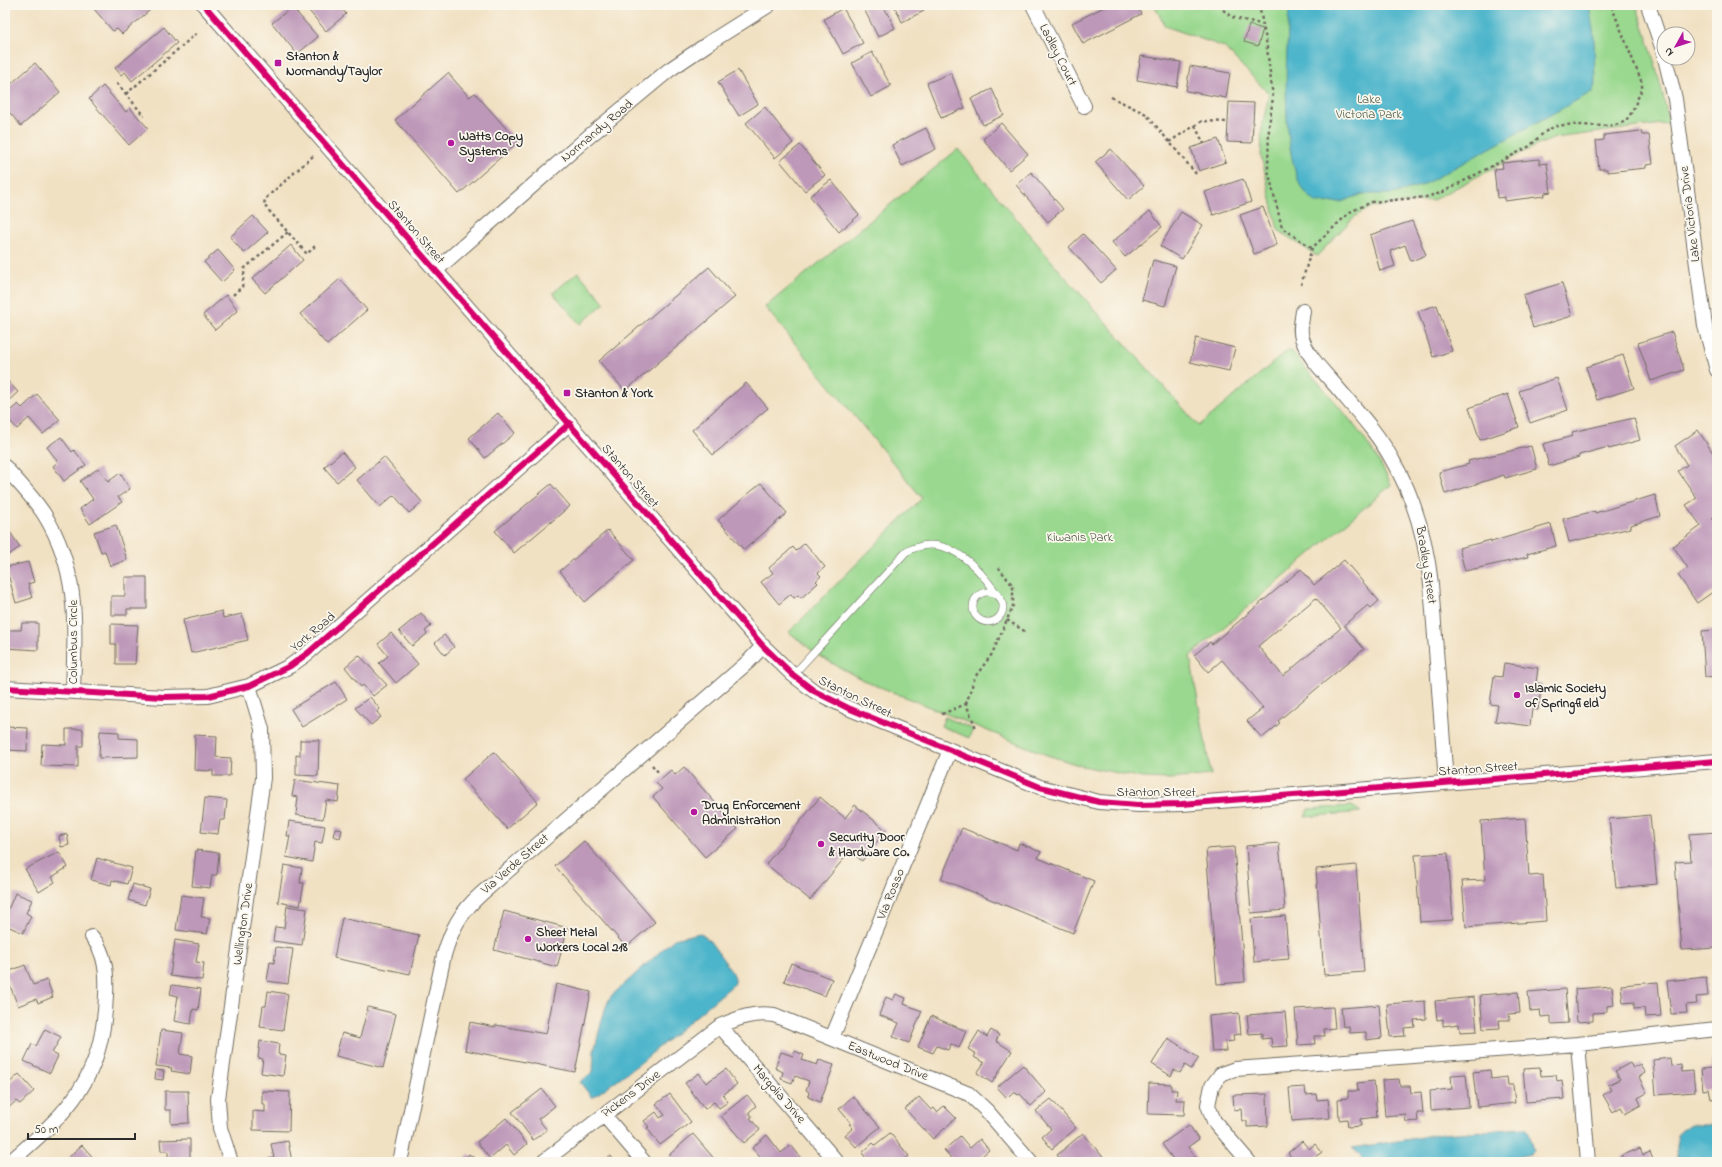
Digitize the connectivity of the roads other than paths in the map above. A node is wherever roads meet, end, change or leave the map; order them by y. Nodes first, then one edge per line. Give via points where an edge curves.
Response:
1 (204, 5) edge
2 (769, 5) edge
3 (1033, 5) edge
4 (1648, 5) edge
5 (1656, 29) edge
6 (1667, 66) edge
7 (1084, 106) dead end
8 (435, 271) junction
9 (1303, 311) dead end
10 (1717, 368) edge
11 (570, 423) junction
12 (5, 467) edge
13 (997, 594) junction
14 (763, 646) junction
15 (793, 675) junction
16 (249, 686) junction
17 (5, 688) edge
18 (73, 692) junction
19 (950, 750) junction
20 (1717, 761) edge
21 (1446, 782) junction
22 (92, 937) dead end
23 (720, 1026) junction
24 (1717, 1029) edge
25 (832, 1038) junction
26 (1578, 1044) junction
27 (604, 1115) junction
28 (10, 1162) edge
29 (230, 1162) edge
30 (400, 1162) edge
31 (543, 1162) edge
32 (644, 1162) edge
33 (837, 1162) edge
34 (1031, 1162) edge
35 (1249, 1162) edge
36 (1588, 1162) edge

1 - 8 street, Stanton Street
2 - 8 street, Normandy Road via 669,70
3 - 7 street, Ladley Court
4 - 5 street
6 - 10 street, Lake Victoria Drive via 1675,99 1705,326
8 - 11 street, Stanton Street
9 - 21 street, Bradley Street via 1301,337 1311,357 1368,424 1394,462 1414,503 1427,555 1431,584
11 - 14 street, Stanton Street
11 - 16 street, York Road via 308,653 290,666
12 - 18 street, Columbus Circle via 44,514 61,546 68,568 76,622
13 - 13 lane via 1003,602 1001,617 988,623 979,620 973,611 977,596 987,592
13 - 15 lane via 983,574 952,549 918,545 906,552
14 - 15 street, Stanton Street
14 - 30 street, Via Verde Street via 748,662 481,894 458,918 441,967
15 - 19 street, Stanton Street via 814,691 848,708
16 - 18 street, York Road via 208,696 171,697
16 - 29 street, Wellington Drive via 262,729 263,778 218,1099 220,1128
17 - 18 street, York Road
19 - 21 street, Stanton Street via 1040,787 1099,802 1125,804 1182,804
19 - 25 street, Via Rosso
20 - 21 street, Stanton Street
22 - 28 street via 103,957 107,985 106,1014 93,1065 76,1097 64,1112
23 - 25 street, Eastwood Drive via 746,1015 765,1014 774,1015
23 - 27 street, Pickens Drive
23 - 33 street, Margolia Drive
24 - 26 street
25 - 34 street, Eastwood Drive via 969,1094
26 - 35 street via 1235,1070 1222,1074 1212,1086 1208,1105 1214,1121
26 - 36 street
27 - 31 street, Pickens Drive
27 - 32 street

